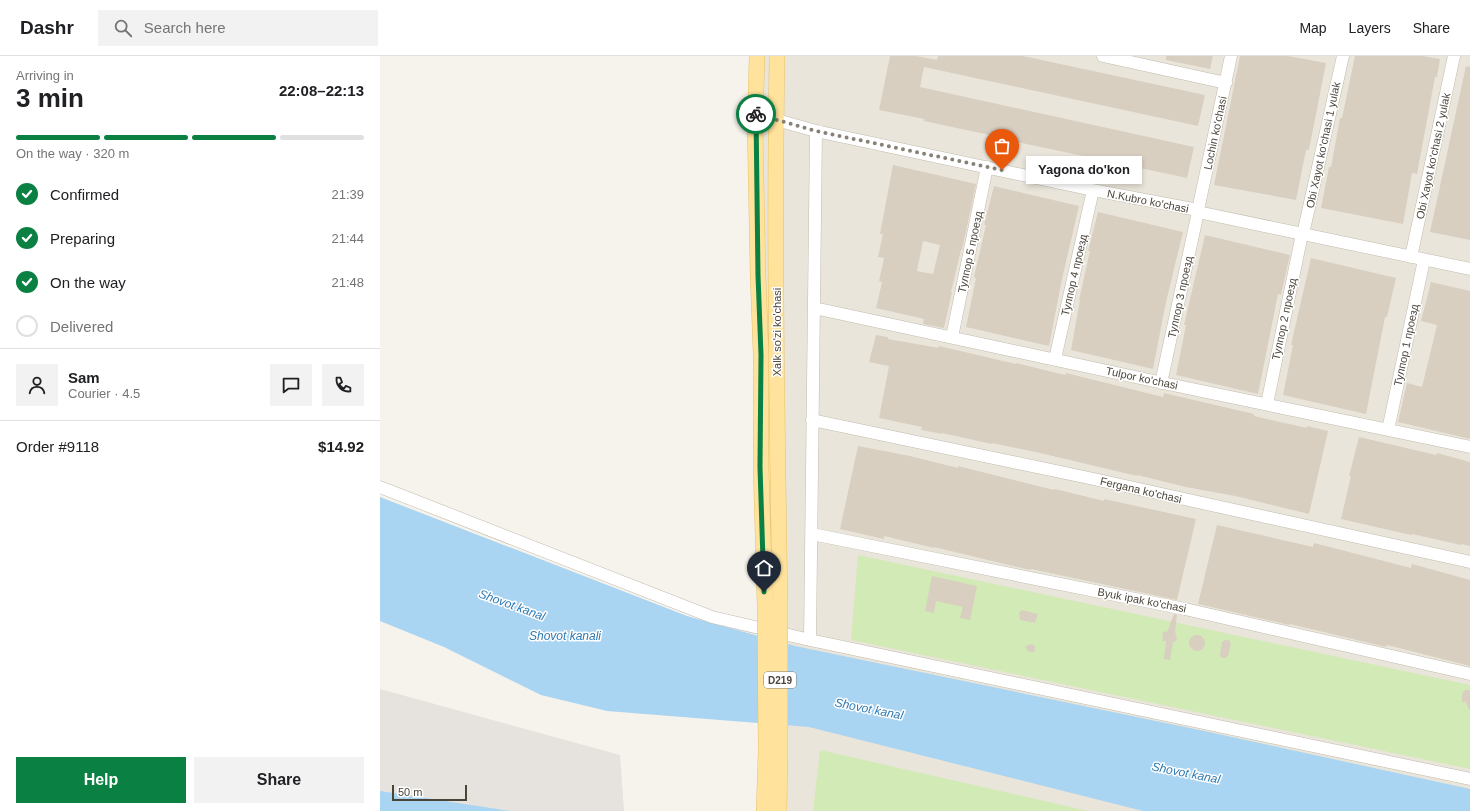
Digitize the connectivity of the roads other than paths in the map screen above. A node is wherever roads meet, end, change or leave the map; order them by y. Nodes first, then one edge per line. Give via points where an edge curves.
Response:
1 (757, 56) edge
2 (777, 56) edge
3 (1103, 56) edge
4 (1232, 56) edge
5 (1342, 56) edge
6 (1454, 56) edge
7 (1226, 83) junction
8 (755, 114) junction
9 (776, 120) junction
10 (816, 131) junction
11 (987, 167) junction
12 (1092, 190) junction
13 (1198, 211) junction
14 (1302, 234) junction
15 (1411, 257) junction
16 (1424, 260) junction
17 (1470, 270) edge
18 (814, 308) junction
19 (952, 337) junction
20 (1054, 359) junction
21 (1161, 383) junction
22 (1267, 404) junction
23 (812, 420) junction
24 (1388, 430) junction
25 (1470, 447) edge
26 (380, 487) edge
27 (812, 534) junction
28 (1470, 562) edge
29 (772, 607) junction
30 (810, 640) junction
31 (1470, 674) edge
32 (773, 751) junction
33 (1470, 779) edge
34 (764, 811) edge
35 (779, 811) edge

1 - 8 main road, Xalk so'zi ko'chasi / D219
2 - 9 main road, Xalk so'zi ko'chasi / D219
3 - 7 street
4 - 7 street, Lochin ko'chasi
5 - 14 street, Obi Xayot ko'chasi 1 yulak
6 - 15 street, Obi Xayot ko'chasi 2 yulak
7 - 13 street, Lochin ko'chasi
8 - 9 street, N.Kubro ko'chasi
8 - 29 main road, Xalk so'zi ko'chasi / D219 via 761,355 760,467
9 - 10 street, N.Kubro ko'chasi
9 - 29 main road, Xalk so'zi ko'chasi / D219 via 778,470
10 - 11 street, N.Kubro ko'chasi
10 - 18 street
11 - 12 street, N.Kubro ko'chasi
11 - 19 street, Тулпор 5 проезд
12 - 13 street, N.Kubro ko'chasi
12 - 20 street, Тулпор 4 проезд
13 - 14 street, N.Kubro ko'chasi
13 - 21 street, Тулпор 3 проезд
14 - 15 street, N.Kubro ko'chasi
14 - 22 street, Тулпор 2 проезд
15 - 16 street, N.Kubro ko'chasi
16 - 17 street, N.Kubro ko'chasi
16 - 24 street, Тулпор 1 проезд
18 - 19 street, Tulpor ko'chasi
18 - 23 street
19 - 20 street, Tulpor ko'chasi
20 - 21 street, Tulpor ko'chasi
21 - 22 street, Tulpor ko'chasi
22 - 24 street, Tulpor ko'chasi
23 - 27 street
23 - 28 street, Fergana ko'chasi
24 - 25 street, Tulpor ko'chasi
26 - 30 street via 712,617
27 - 30 street
27 - 31 street, Byuk ipak ko'chasi via 1178,608
29 - 32 main road, D219, bridge
30 - 33 street
32 - 34 main road, D219
32 - 35 main road, D219

